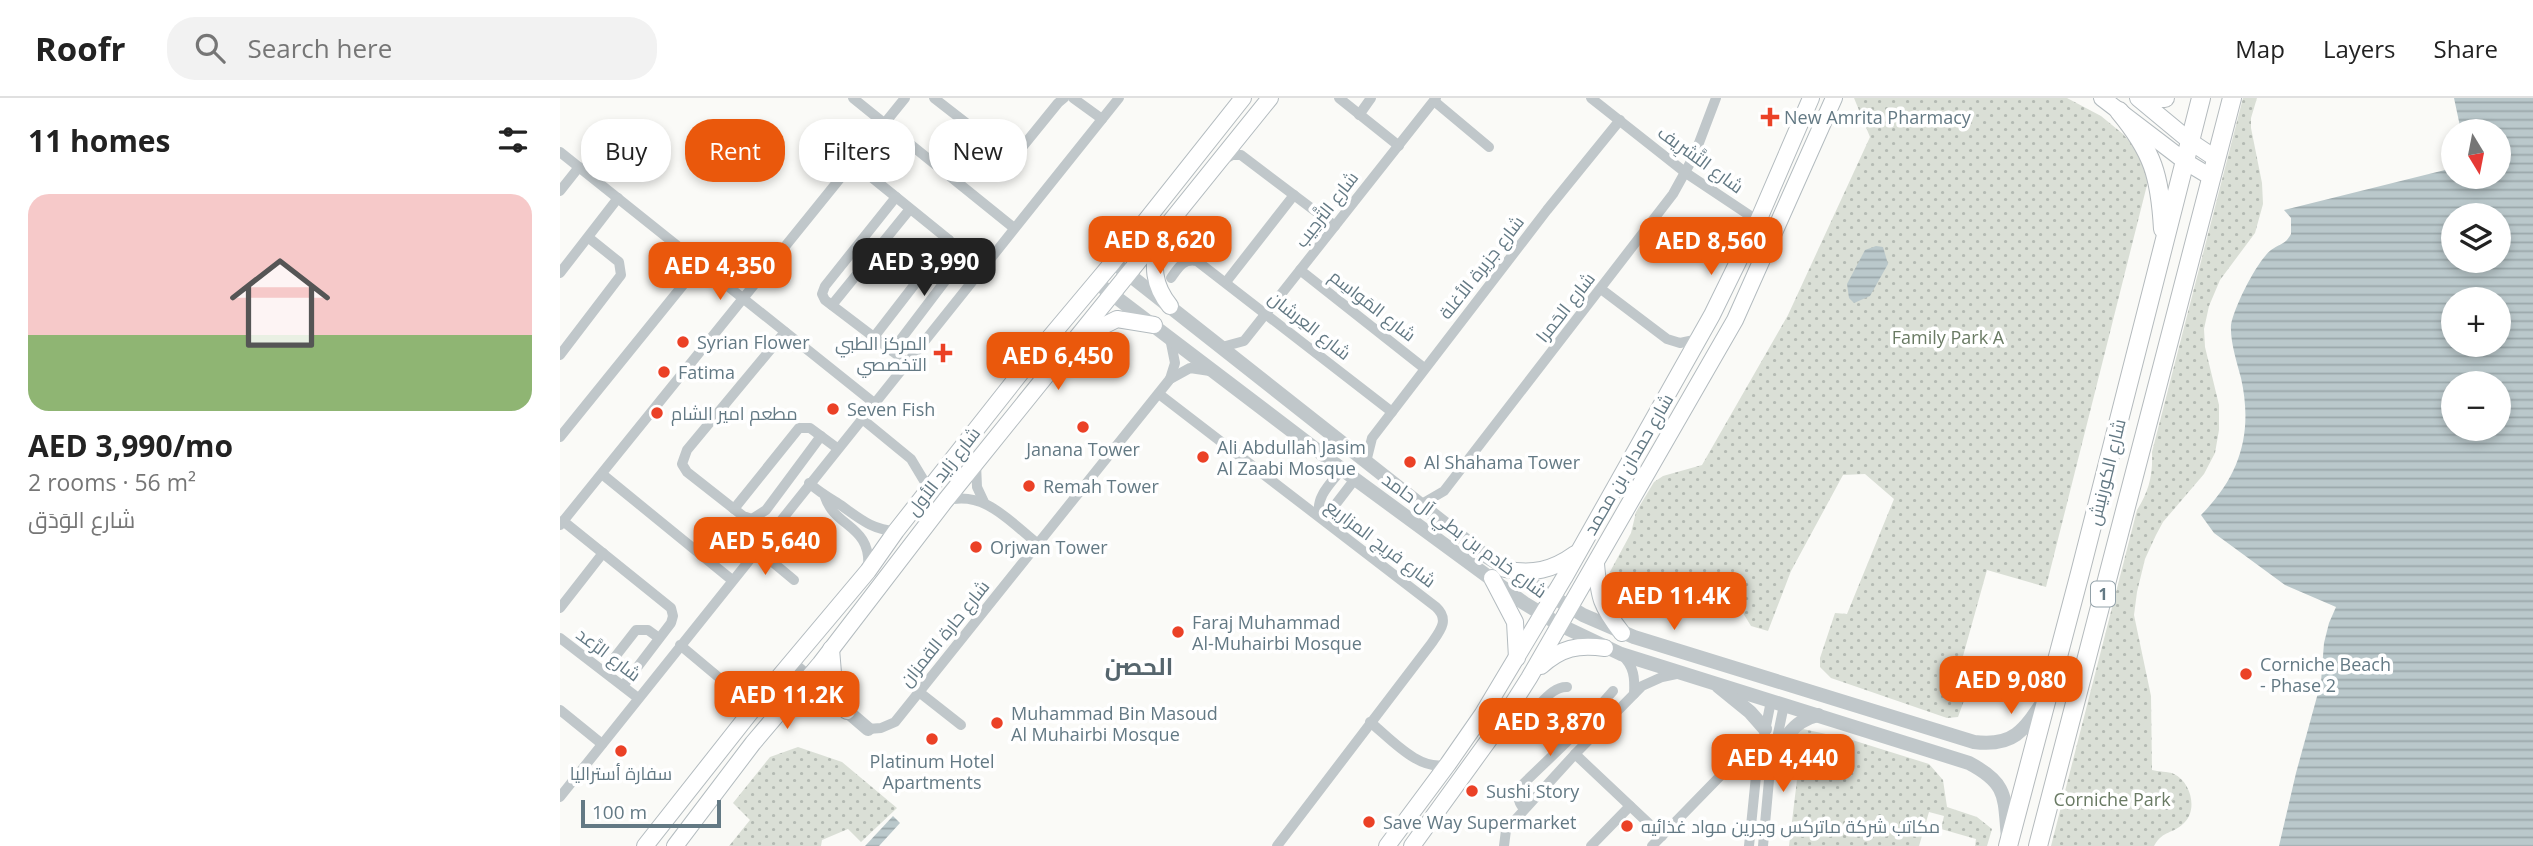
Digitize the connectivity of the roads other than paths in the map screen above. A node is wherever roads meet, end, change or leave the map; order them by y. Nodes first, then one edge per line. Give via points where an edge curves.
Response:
1 (853, 98) edge
2 (905, 98) edge
3 (934, 98) edge
4 (1064, 98) edge
5 (1073, 98) edge
6 (1119, 98) edge
7 (1243, 98) edge
8 (1270, 98) edge
9 (1339, 98) edge
10 (1371, 98) edge
11 (1716, 98) edge
12 (1811, 98) edge
13 (1833, 98) edge
14 (2102, 98) edge
15 (2137, 98) edge
16 (2159, 98) edge
17 (2165, 98) edge
18 (2201, 98) edge
19 (2213, 98) edge
20 (2232, 98) edge
21 (1595, 99) edge
22 (1435, 100) edge
23 (2119, 111) junction
24 (1359, 115) junction
25 (878, 119) edge
26 (888, 119) edge
27 (1102, 119) junction
28 (1620, 120) junction
29 (2191, 142) junction
30 (1399, 146) junction
31 (1489, 148) dead end
32 (915, 149) edge
33 (560, 152) edge
34 (2216, 154) junction
35 (2186, 162) junction
36 (1219, 163) junction
37 (579, 167) junction
38 (1686, 173) junction
39 (2211, 177) junction
40 (838, 182) edge
41 (877, 182) edge
42 (560, 191) edge
43 (1294, 195) junction
44 (896, 197) junction
45 (618, 198) junction
46 (910, 209) junction
47 (1758, 221) junction
48 (1335, 226) junction
49 (1014, 228) junction
50 (1161, 233) junction
51 (589, 238) junction
52 (951, 242) junction
53 (2163, 243) junction
54 (1113, 262) junction
55 (699, 264) junction
56 (1300, 270) junction
57 (560, 273) edge
58 (1129, 274) junction
59 (1171, 278) dead end
60 (1096, 282) junction
61 (1226, 282) junction
62 (1601, 289) junction
63 (1112, 295) junction
64 (743, 299) junction
65 (830, 303) junction
66 (1170, 306) junction
67 (1266, 313) junction
68 (1154, 325) junction
69 (785, 332) junction
70 (874, 337) junction
71 (1170, 338) junction
72 (1699, 339) junction
73 (1244, 341) junction
74 (1074, 342) junction
75 (1222, 347) junction
76 (892, 351) junction
77 (560, 355) edge
78 (908, 363) junction
79 (1245, 366) junction
80 (1424, 368) junction
81 (1212, 371) junction
82 (1170, 379) junction
83 (1159, 394) junction
84 (874, 403) junction
85 (1392, 412) junction
86 (861, 418) junction
87 (821, 436) junction
88 (560, 437) edge
89 (1372, 438) junction
90 (837, 448) junction
91 (1350, 449) junction
92 (977, 462) junction
93 (1366, 462) junction
94 (1342, 469) junction
95 (602, 474) junction
96 (1355, 479) junction
97 (809, 483) junction
98 (929, 489) junction
99 (1444, 491) junction
100 (825, 497) junction
101 (945, 501) junction
102 (984, 502) junction
103 (1420, 505) junction
104 (734, 509) junction
105 (1438, 519) junction
106 (562, 523) edge
107 (896, 531) junction
108 (1038, 544) junction
109 (757, 549) junction
110 (1580, 550) junction
111 (603, 553) junction
112 (1596, 564) junction
113 (868, 571) junction
114 (1499, 574) junction
115 (732, 580) junction
116 (794, 580) dead end
117 (1553, 597) junction
118 (560, 608) edge
119 (1570, 608) junction
120 (1542, 614) junction
121 (1560, 625) junction
122 (1622, 633) junction
123 (560, 638) edge
124 (659, 638) junction
125 (680, 645) junction
126 (1605, 648) junction
127 (831, 649) junction
128 (1621, 654) junction
129 (1517, 658) junction
130 (791, 663) junction
131 (604, 671) junction
132 (1685, 673) junction
133 (809, 678) junction
134 (1529, 678) junction
135 (778, 680) junction
136 (723, 681) dead end
137 (1712, 681) junction
138 (623, 686) junction
139 (1567, 687) dead end
140 (1613, 691) dead end
141 (919, 692) junction
142 (2048, 693) junction
143 (794, 694) junction
144 (1634, 694) junction
145 (638, 698) junction
146 (1778, 703) junction
147 (560, 710) edge
148 (847, 711) junction
149 (1819, 715) junction
150 (1370, 722) junction
151 (961, 725) dead end
152 (868, 729) joint
153 (1765, 729) junction
154 (1496, 730) junction
155 (1576, 733) junction
156 (1596, 733) junction
157 (1974, 742) junction
158 (602, 744) junction
159 (1762, 749) junction
160 (1574, 754) junction
161 (1743, 758) junction
162 (1969, 763) junction
163 (1448, 764) junction
164 (1764, 771) junction
165 (560, 797) edge
166 (1630, 806) junction
167 (1524, 809) junction
168 (1662, 835) junction
169 (2008, 844) edge
170 (645, 846) edge
171 (675, 846) edge
172 (1277, 846) edge
173 (1387, 846) edge
174 (1412, 846) edge
175 (1504, 846) edge
176 (1591, 846) edge
177 (1652, 846) edge
178 (1749, 846) edge
179 (1763, 846) edge
180 (2038, 846) edge

1 - 25 street
2 - 26 street
3 - 4 street via 1006,154 1018,151
5 - 27 street
6 - 27 street
7 - 54 main road, شارع زايد الأول
8 - 36 main road, شارع زايد الأول
9 - 24 street
10 - 24 street
11 - 38 street, شارع الحَمرا
12 - 47 main road, شارع حمدان بن محمد
13 - 112 main road, شارع حمدان بن محمد via 1735,320
14 - 23 main road
15 - 29 main road
16 - 17 highway
18 - 29 highway, شارع الكورنيش / 1
19 - 34 highway via 2204,140
20 - 34 highway, شارع الكورنيش / 1
21 - 28 street, شارع التَّشرِيف
22 - 30 street, شارع التَّرحِيب
22 - 31 street
23 - 35 main road
23 - 53 highway via 2154,166
24 - 30 street
27 - 49 street
28 - 38 street, شارع التَّشرِيف
28 - 80 street, شارع جزيرة الأغلة
29 - 34 main road
29 - 35 highway, شارع الكورنيش / 1
30 - 48 street, شارع التَّرحِيب
32 - 49 street
33 - 37 street
34 - 39 highway, شارع الكورنيش / 1
35 - 39 main road
35 - 53 highway, شارع الكورنيش / 1
36 - 43 street via 1241,155
36 - 50 main road, شارع زايد الأول
37 - 42 street
37 - 45 street
38 - 47 street, شارع التَّشرِيف
38 - 62 street, شارع الحَمرا
39 - 180 highway, شارع الكورنيش / 1
40 - 64 street
41 - 44 street
43 - 48 street
43 - 61 street
44 - 46 street
44 - 65 street via 824,288 823,297
45 - 51 street
45 - 55 street
46 - 52 street
46 - 65 street
47 - 72 main road, شارع حمدان بن محمد
48 - 56 street, شارع التَّرحِيب
49 - 78 street
50 - 58 main road, شارع زايد الأول
50 - 66 main road via 1153,271
51 - 57 street
51 - 77 street via 619,262 622,271
52 - 70 street
52 - 76 street via 960,253 958,264
53 - 142 highway, شارع الكورنيش / 1
54 - 58 street, شارع خادم بن بطي آل حامد
54 - 60 main road, شارع زايد الأول
55 - 64 street
55 - 88 street
56 - 67 street, شارع التَّرحِيب
56 - 80 street, شارع المَواسِم
58 - 63 main road, شارع زايد الأول
58 - 66 street, شارع خادم بن بطي آل حامد
59 - 61 street, شارع العِرشان via 1182,263 1193,260
60 - 63 street, شارع خادم بن بطي آل حامد
60 - 98 main road, شارع زايد الأول
61 - 67 street, شارع العِرشان
62 - 72 street via 1667,339 1680,343
62 - 99 street, شارع الحَمرا
63 - 68 street, شارع خادم بن بطي آل حامد
63 - 74 main road, شارع زايد الأول
64 - 69 street
64 - 95 street
65 - 70 street
66 - 75 street, شارع خادم بن بطي آل حامد
67 - 73 street, شارع التَّرحِيب
67 - 85 street, شارع العِرشان
68 - 71 street, شارع خادم بن بطي آل حامد
68 - 74 main road via 1117,319
69 - 84 street
69 - 104 street via 683,459 687,472
70 - 76 street
71 - 81 street, شارع خادم بن بطي آل حامد
71 - 82 street via 1175,363
72 - 110 main road, شارع حمدان بن محمد
73 - 75 street
73 - 79 street
74 - 92 main road, شارع زايد الأول
75 - 79 street, شارع خادم بن بطي آل حامد
76 - 78 street
78 - 84 street
79 - 91 street, شارع خادم بن بطي آل حامد
80 - 85 street, شارع جزيرة الأغلة
81 - 82 street via 1190,368
81 - 94 street, شارع خادم بن بطي آل حامد
82 - 83 street, شارع حارة القمزان
83 - 108 street, شارع حارة القمزان
83 - 150 street, شارع فريج المزاريع via 1440,611 1444,621 1440,631
84 - 86 street
85 - 89 street, شارع جزيرة الأغلة
86 - 90 street
86 - 98 street via 911,459
87 - 90 street
87 - 104 street via 806,427 796,430
87 - 104 street via 763,513 749,519
89 - 91 street, شارع جزيرة الأغلة
89 - 93 street, شارع جزيرة الأغلة
90 - 97 street
91 - 93 street, شارع خادم بن بطي آل حامد
92 - 101 main road, شارع زايد الأول
92 - 102 street via 975,479
93 - 103 street, شارع خادم بن بطي آل حامد
94 - 96 street, شارع خادم بن بطي آل حامد
94 - 96 street via 1319,501 1320,515 1332,509
95 - 106 street
95 - 115 street
96 - 114 street, شارع خادم بن بطي آل حامد
97 - 100 street
97 - 109 street
98 - 107 main road, شارع زايد الأول
99 - 103 street, شارع الحَمرا
99 - 105 street, شارع الحَمرا
100 - 107 street via 864,523
100 - 113 street via 831,509 862,536 869,556
101 - 102 street via 965,497
101 - 127 main road, شارع زايد الأول
102 - 108 street
103 - 105 street, شارع خادم بن بطي آل حامد
105 - 114 street, شارع خادم بن بطي آل حامد
106 - 111 street
107 - 113 main road, شارع زايد الأول
108 - 141 street, شارع حارة القمزان
109 - 115 street
109 - 116 street
110 - 114 main road via 1544,570
110 - 117 main road, شارع حمدان بن محمد
111 - 118 street
111 - 124 street via 669,605 672,620
112 - 119 main road, شارع حمدان بن محمد
112 - 122 main road via 1602,605
113 - 130 main road, شارع زايد الأول
114 - 117 street, شارع خادم بن بطي آل حامد
114 - 120 street, شارع خادم بن بطي آل حامد
114 - 129 main road via 1515,622
115 - 125 street
117 - 119 street, شارع خادم بن بطي آل حامد
117 - 120 main road, شارع حمدان بن محمد
119 - 121 main road, شارع حمدان بن محمد
119 - 122 street, شارع خادم بن بطي آل حامد
120 - 121 street, شارع خادم بن بطي آل حامد
120 - 129 main road, شارع حمدان بن محمد
121 - 126 street, شارع خادم بن بطي آل حامد
121 - 134 main road, شارع حمدان بن محمد
122 - 157 street, شارع خادم بن بطي آل حامد
123 - 131 street, شارع الرَّعد
124 - 131 street via 648,630 636,630
124 - 138 street
125 - 136 street
125 - 145 street
126 - 128 street, شارع خادم بن بطي آل حامد
126 - 134 main road via 1568,648 1549,658
127 - 133 main road, شارع زايد الأول
127 - 148 main road via 834,685
128 - 132 street, شارع خادم بن بطي آل حامد
128 - 144 street via 1632,668
129 - 163 main road, شارع حمدان بن محمد
130 - 133 street
130 - 135 main road, شارع زايد الأول
131 - 138 street, شارع الرَّعد
132 - 137 street, شارع خادم بن بطي آل حامد
132 - 144 street via 1652,680
133 - 143 main road, شارع زايد الأول
133 - 148 street
134 - 154 main road, شارع حمدان بن محمد
135 - 143 street
135 - 170 main road, شارع زايد الأول
137 - 146 street, شارع خادم بن بطي آل حامد
137 - 153 street
138 - 145 street, شارع الرَّعد
139 - 154 street via 1553,690 1524,721
140 - 155 street
141 - 151 street
141 - 152 street, شارع حارة القمزان via 895,722
142 - 157 street, شارع خادم بن بطي آل حامد via 2009,740
142 - 169 highway, شارع الكورنيش / 1
143 - 171 main road, شارع زايد الأول
144 - 156 street
145 - 158 street
146 - 149 street, شارع خادم بن بطي آل حامد
146 - 153 street
146 - 164 street
147 - 158 street
148 - 152 street
149 - 162 street, شارع خادم بن بطي آل حامد
149 - 164 street via 1792,728
150 - 163 street via 1423,763
150 - 172 street, شارع فريج المزاريع
153 - 159 street
154 - 174 main road, شارع حمدان بن محمد
155 - 156 street
155 - 167 street via 1523,784 1518,803
156 - 160 street
157 - 162 street via 1981,754
158 - 165 street
159 - 161 street
159 - 164 street
160 - 166 street
160 - 167 street
161 - 164 street
161 - 168 street
162 - 169 street, شارع خادم بن بطي آل حامد via 2000,787
163 - 173 main road, شارع حمدان بن محمد
164 - 178 street
164 - 179 street
166 - 168 street
166 - 176 street
167 - 175 street via 1506,830
168 - 177 street

